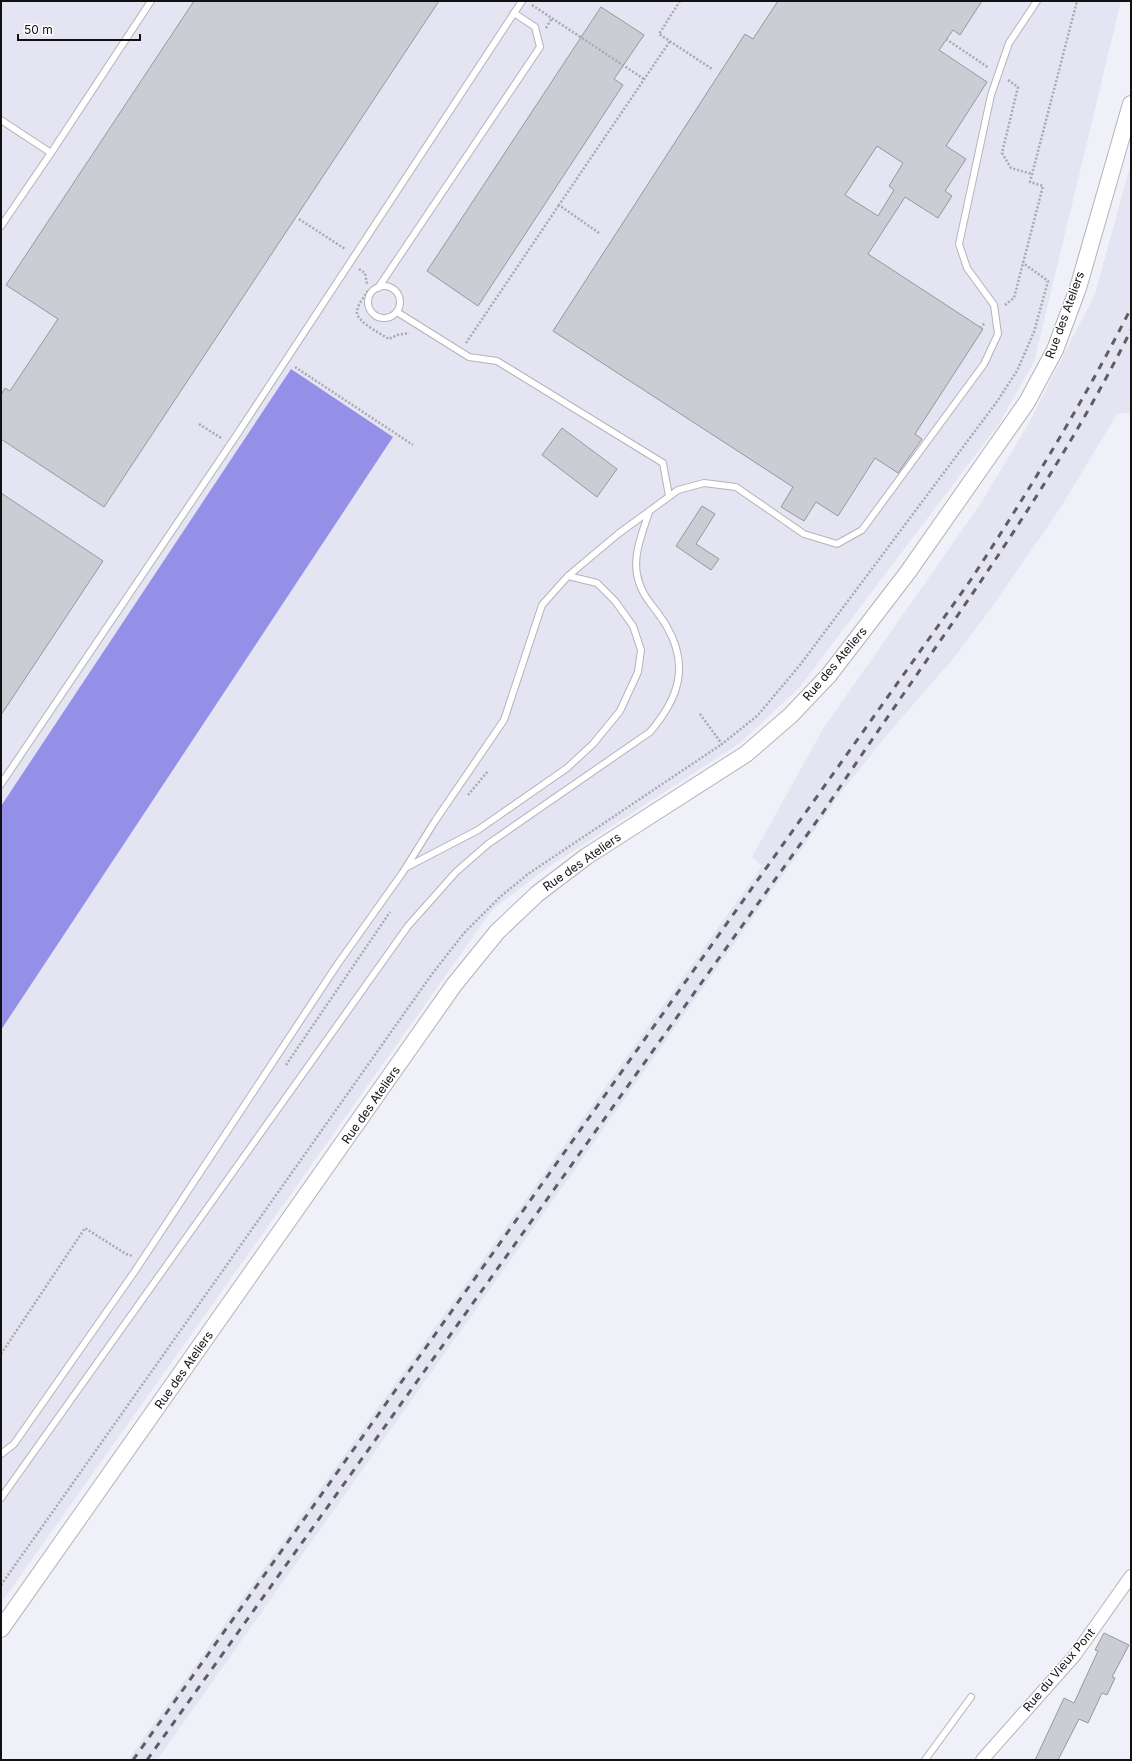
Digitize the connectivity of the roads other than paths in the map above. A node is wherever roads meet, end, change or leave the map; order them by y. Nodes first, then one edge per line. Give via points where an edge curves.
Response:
1 (152, 1) edge
2 (522, 1) edge
3 (1037, 1) edge
4 (514, 13) junction
5 (1131, 104) edge
6 (1, 120) edge
7 (50, 154) junction
8 (1, 226) edge
9 (378, 288) junction
10 (397, 312) junction
11 (669, 496) junction
12 (649, 512) junction
13 (568, 576) junction
14 (1, 784) edge
15 (406, 867) junction
16 (1, 1454) edge
17 (1, 1498) edge
18 (1131, 1576) edge
19 (1, 1629) edge
20 (971, 1697) dead end
21 (925, 1760) edge
22 (982, 1760) edge

1 - 7 lane
2 - 4 lane
3 - 11 lane via 1009,43 991,95 959,244 967,268 994,305 998,334 984,364 862,530 837,544 804,534 736,486 704,483 678,490
4 - 9 lane via 536,27 540,47
4 - 14 lane via 285,361
5 - 19 street, Rue des Ateliers via 1078,288 1055,350 1027,402 908,572 828,675 791,715 746,754 587,856 538,894 496,932 454,985
6 - 7 lane
7 - 8 lane
9 - 10 lane via 389,287 397,293 400,302
9 - 10 lane via 369,300 370,310 382,318 388,318
10 - 11 lane via 469,358 497,360 663,463
11 - 12 lane
12 - 13 lane
12 - 17 lane via 638,550 636,573 642,593 667,626 678,651 679,676 673,701 662,718 650,732 488,844 437,892 408,926
13 - 15 lane via 542,605 504,720
13 - 15 lane via 597,583 615,601 633,626 641,650 638,672 620,711 593,744 567,768 478,830
15 - 16 lane via 337,965 121,1290 14,1444
18 - 22 street, Rue du Vieux Pont via 1074,1655
20 - 21 lane

